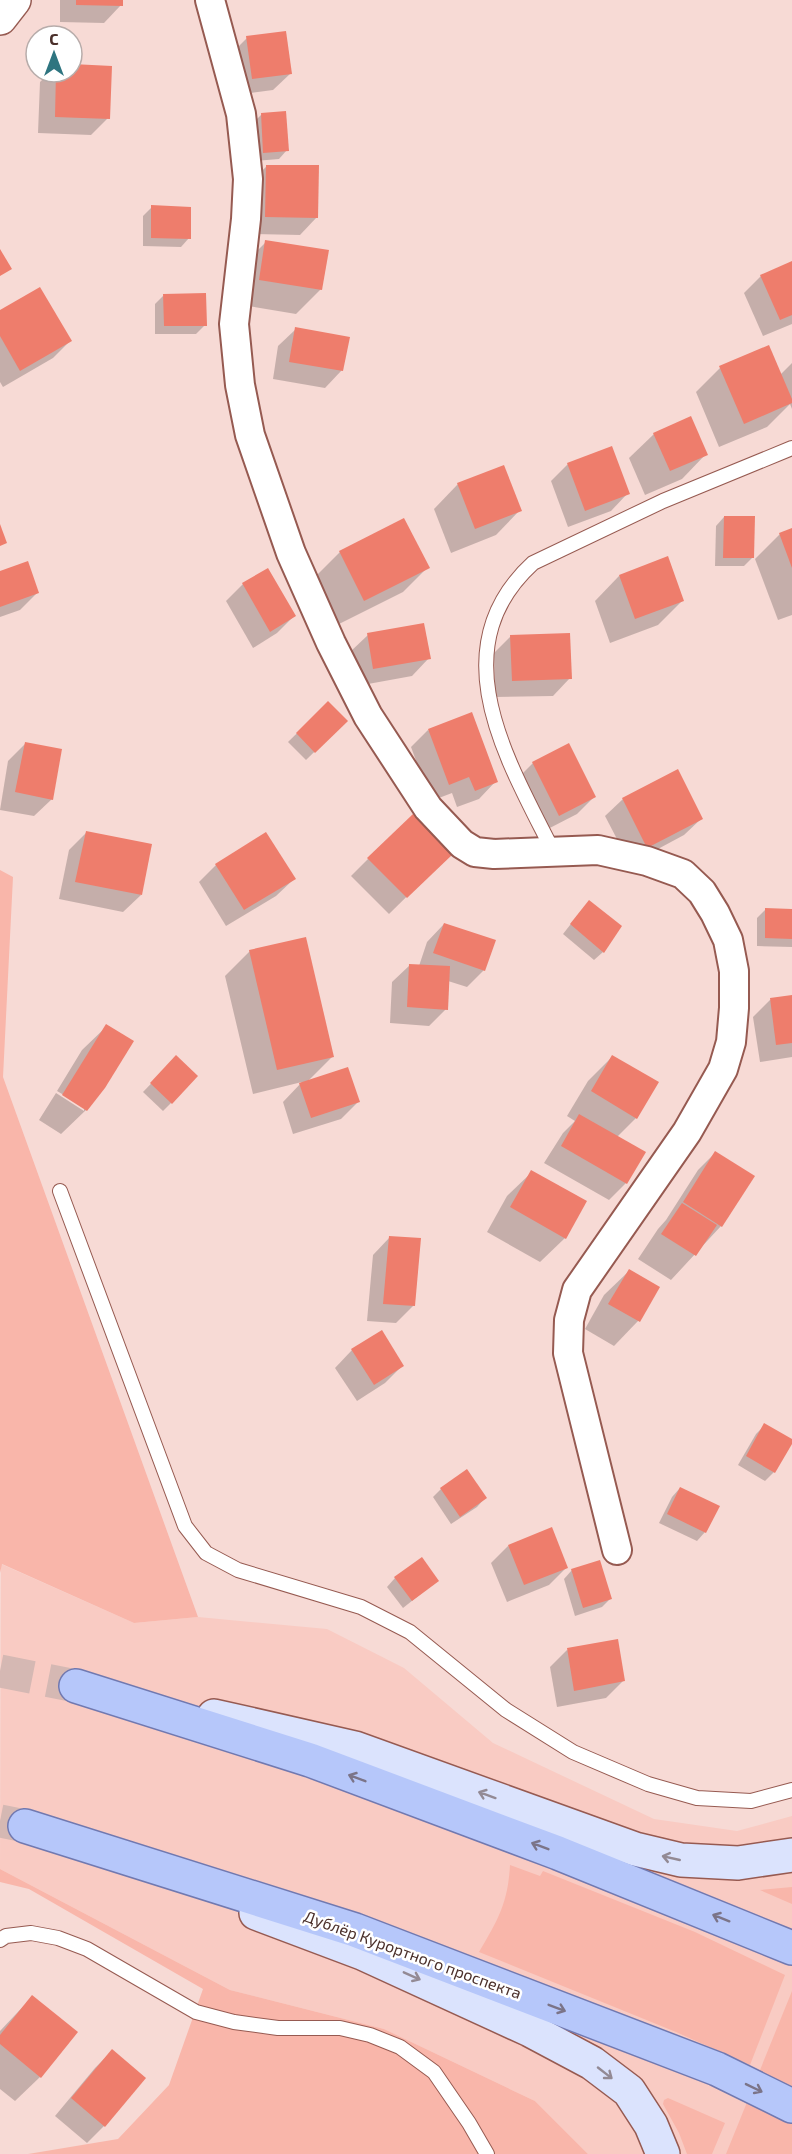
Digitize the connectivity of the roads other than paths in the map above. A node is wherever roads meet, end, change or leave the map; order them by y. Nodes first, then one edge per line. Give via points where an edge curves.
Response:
1 (15, 0) edge
2 (210, 0) edge
3 (0, 18) edge
4 (792, 448) edge
5 (553, 851) junction
6 (60, 1191) dead end
7 (617, 1550) dead end
8 (792, 1790) edge
9 (792, 1855) edge
10 (0, 1940) edge
11 (784, 1944) edge
12 (792, 2106) edge
13 (487, 2154) edge
14 (663, 2154) edge

1 - 3 street
2 - 5 street via 241,114 248,179 234,324 240,385 250,435 291,553 368,716 429,808 474,852
4 - 5 lane via 663,501 533,564 515,579 494,617 487,650 489,699 509,765
5 - 7 street via 598,850 683,874 702,892 715,913 728,940 734,971 731,1042 723,1070 687,1132 577,1290 569,1320 568,1353
6 - 8 lane via 185,1526 206,1553 238,1570 361,1607 410,1632 506,1710 573,1752 648,1784 697,1798 751,1801
9 - 11 main road via 738,1863 681,1860 635,1849 355,1748 76,1686 310,1760 558,1853
10 - 13 lane via 31,1933 58,1938 87,1949 196,2012 278,2028 340,2028 400,2047 434,2072
14 -> 12 main road, Дублёр Курортного проспекта via 651,2125 628,2091 592,2063 530,2030 362,1953 25,1826 355,1930 717,2069

